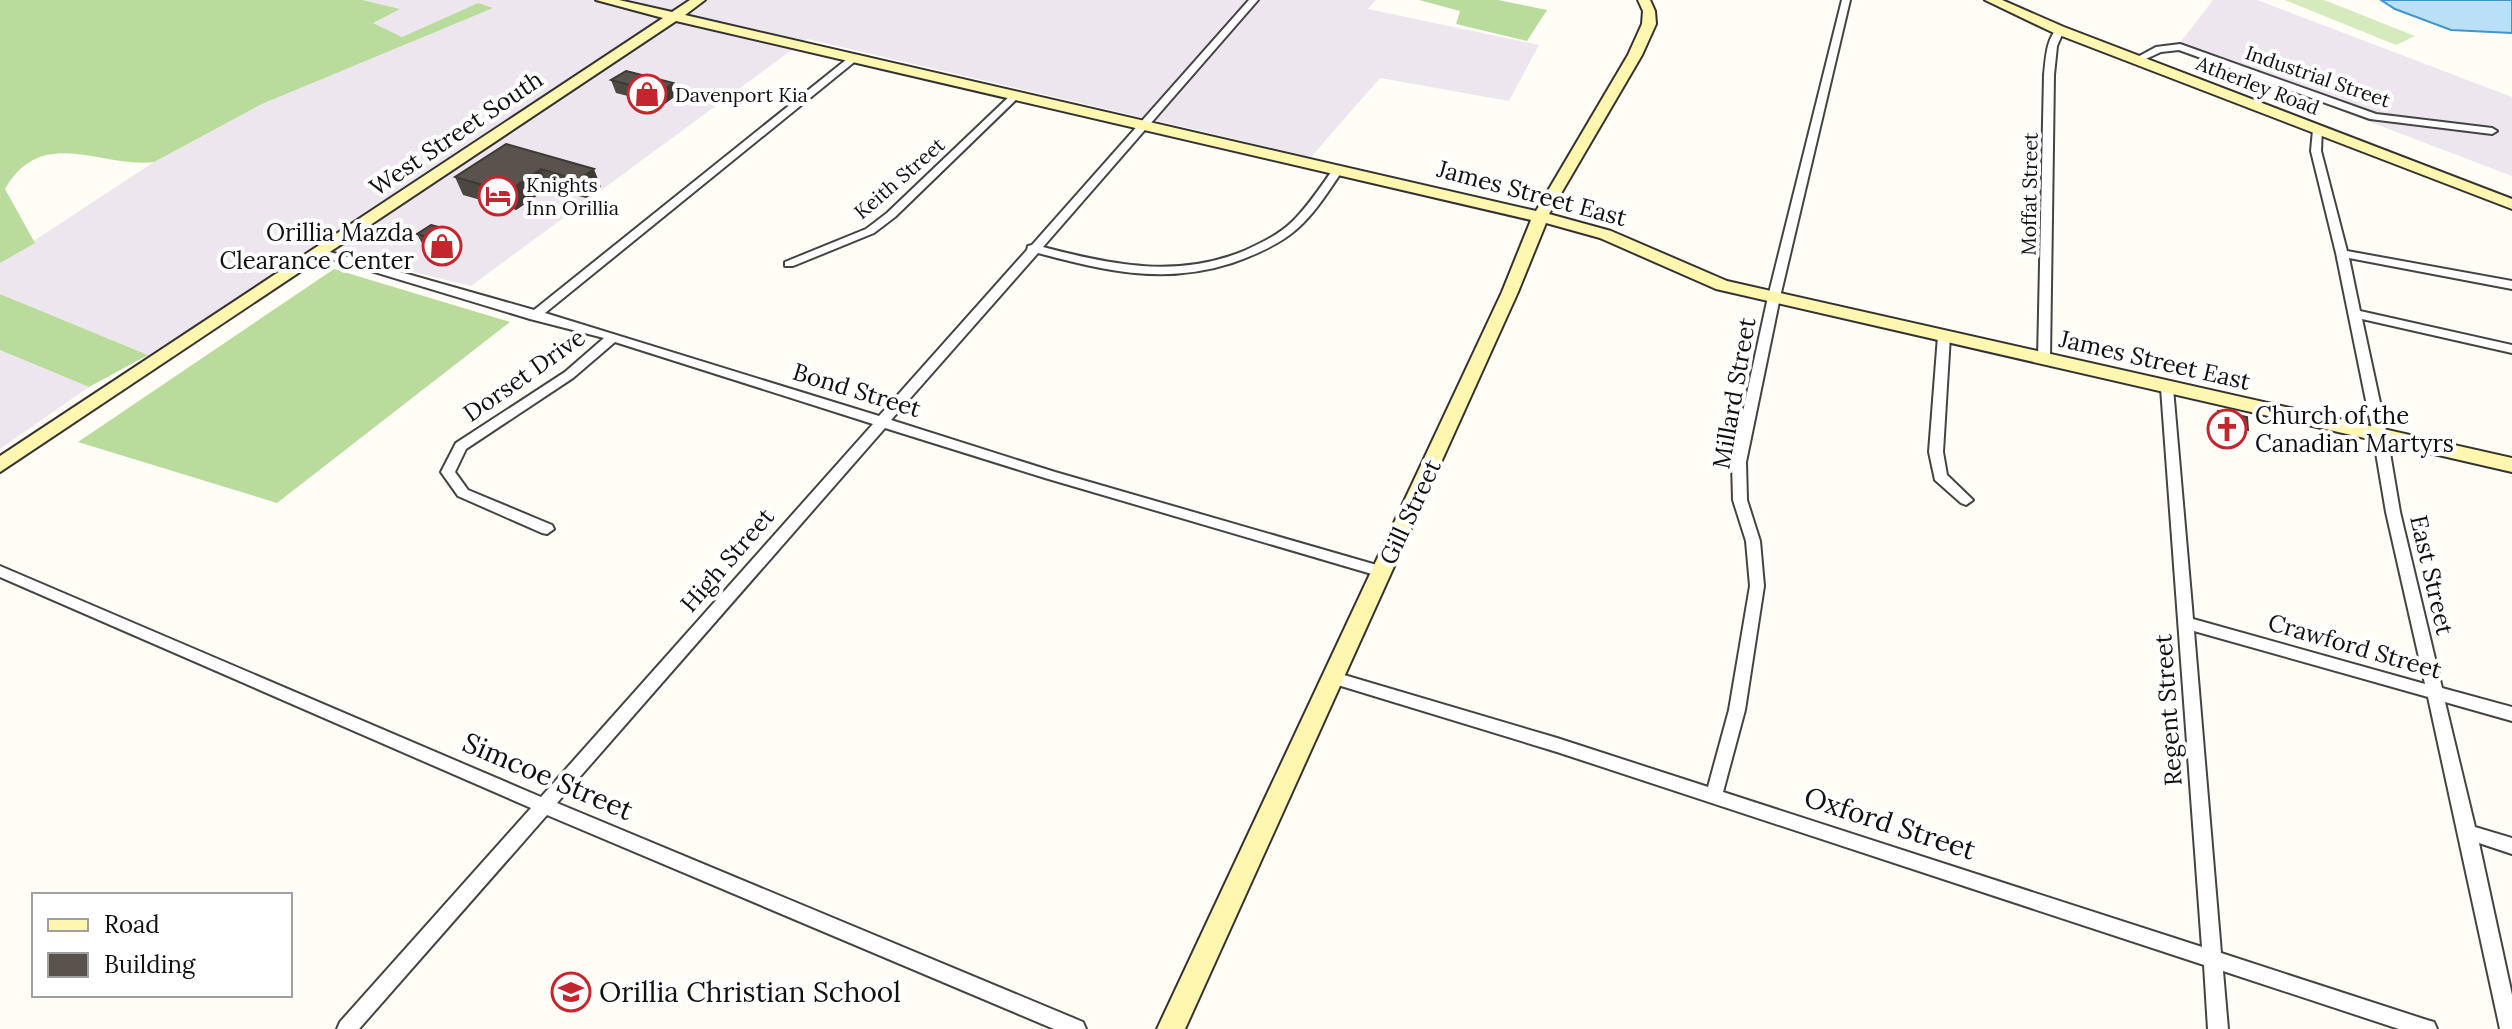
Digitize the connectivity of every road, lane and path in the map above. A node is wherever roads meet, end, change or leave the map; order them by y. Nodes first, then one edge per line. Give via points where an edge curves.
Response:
1 (602, 0) edge
2 (699, 0) edge
3 (1254, 0) edge
4 (1644, 0) edge
5 (1846, 0) edge
6 (1991, 0) edge
7 (675, 16) junction
8 (2059, 30) junction
9 (855, 57) junction
10 (2137, 60) junction
11 (1017, 94) junction
12 (1144, 123) junction
13 (2318, 130) junction
14 (2492, 131) dead end
15 (1338, 170) junction
16 (2512, 204) edge
17 (1540, 217) junction
18 (1032, 248) junction
19 (319, 252) junction
20 (2342, 253) junction
21 (789, 264) dead end
22 (2512, 285) edge
23 (1774, 297) junction
24 (2355, 314) junction
25 (534, 316) junction
26 (1944, 336) junction
27 (613, 337) junction
28 (2512, 349) edge
29 (2044, 359) junction
30 (2167, 388) junction
31 (881, 421) junction
32 (2380, 435) junction
33 (0, 465) edge
34 (2512, 465) edge
35 (1966, 500) dead end
36 (547, 529) dead end
37 (0, 571) edge
38 (1382, 572) junction
39 (2185, 623) junction
40 (1334, 678) junction
41 (2434, 694) junction
42 (2512, 714) edge
43 (1714, 796) junction
44 (542, 805) junction
45 (2468, 832) junction
46 (2512, 846) edge
47 (2211, 957) junction
48 (347, 1029) edge
49 (1076, 1029) edge
50 (1171, 1029) edge
51 (2218, 1029) edge
52 (2427, 1029) edge
53 (2510, 1029) edge

1 - 7 street, James Street East
2 - 7 street, West Street South
3 - 12 street, High Street
4 - 17 street, Gill Street via 1649,24 1635,55
5 - 23 street, Millard Street
6 - 8 street, Atherley Road
7 - 9 street, James Street East
7 - 19 street, West Street South
8 - 10 street, Atherley Road
8 - 29 street, Moffat Street via 2049,75
9 - 11 street, James Street East
9 - 25 street
10 - 13 street, Atherley Road
10 - 14 street, Industrial Street via 2159,49 2180,47 2374,117
11 - 12 street, James Street East
11 - 21 street, Keith Street via 870,231
12 - 15 street, James Street East
12 - 18 street, High Street
13 - 16 street, Atherley Road
13 - 20 street, East Street via 2316,151
15 - 17 street, James Street East
15 - 18 street via 1283,235 1217,266 1135,273
17 - 23 street, James Street East via 1618,237 1699,277
17 - 38 street, Gill Street
18 - 31 street, High Street
19 - 25 street, Bond Street
19 - 33 street, West Street South
20 - 22 street
20 - 24 street, East Street
23 - 26 street, James Street East
23 - 43 street, Millard Street via 1739,462 1740,500 1753,541 1757,586 1737,710
24 - 28 street
24 - 32 street, East Street
25 - 27 street, Bond Street
26 - 29 street, James Street East
26 - 35 street via 1936,452 1940,477
27 - 31 street, Bond Street
27 - 36 street, Dorset Drive via 569,375 461,446 448,472 463,493
29 - 30 street, James Street East
30 - 32 street, James Street East
30 - 39 street, Regent Street
31 - 38 street, Bond Street
31 - 44 street, High Street
32 - 34 street, James Street East
32 - 41 street, East Street
37 - 44 street, Simcoe Street
38 - 40 street, Gill Street
39 - 41 street, Crawford Street
39 - 47 street, Regent Street
40 - 43 street, Oxford Street
40 - 50 street, Gill Street
41 - 42 street, Crawford Street
41 - 45 street, East Street
43 - 47 street, Oxford Street
44 - 48 street, High Street
44 - 49 street, Simcoe Street
45 - 46 street
45 - 53 street, East Street
47 - 51 street, Regent Street
47 - 52 street, Oxford Street

